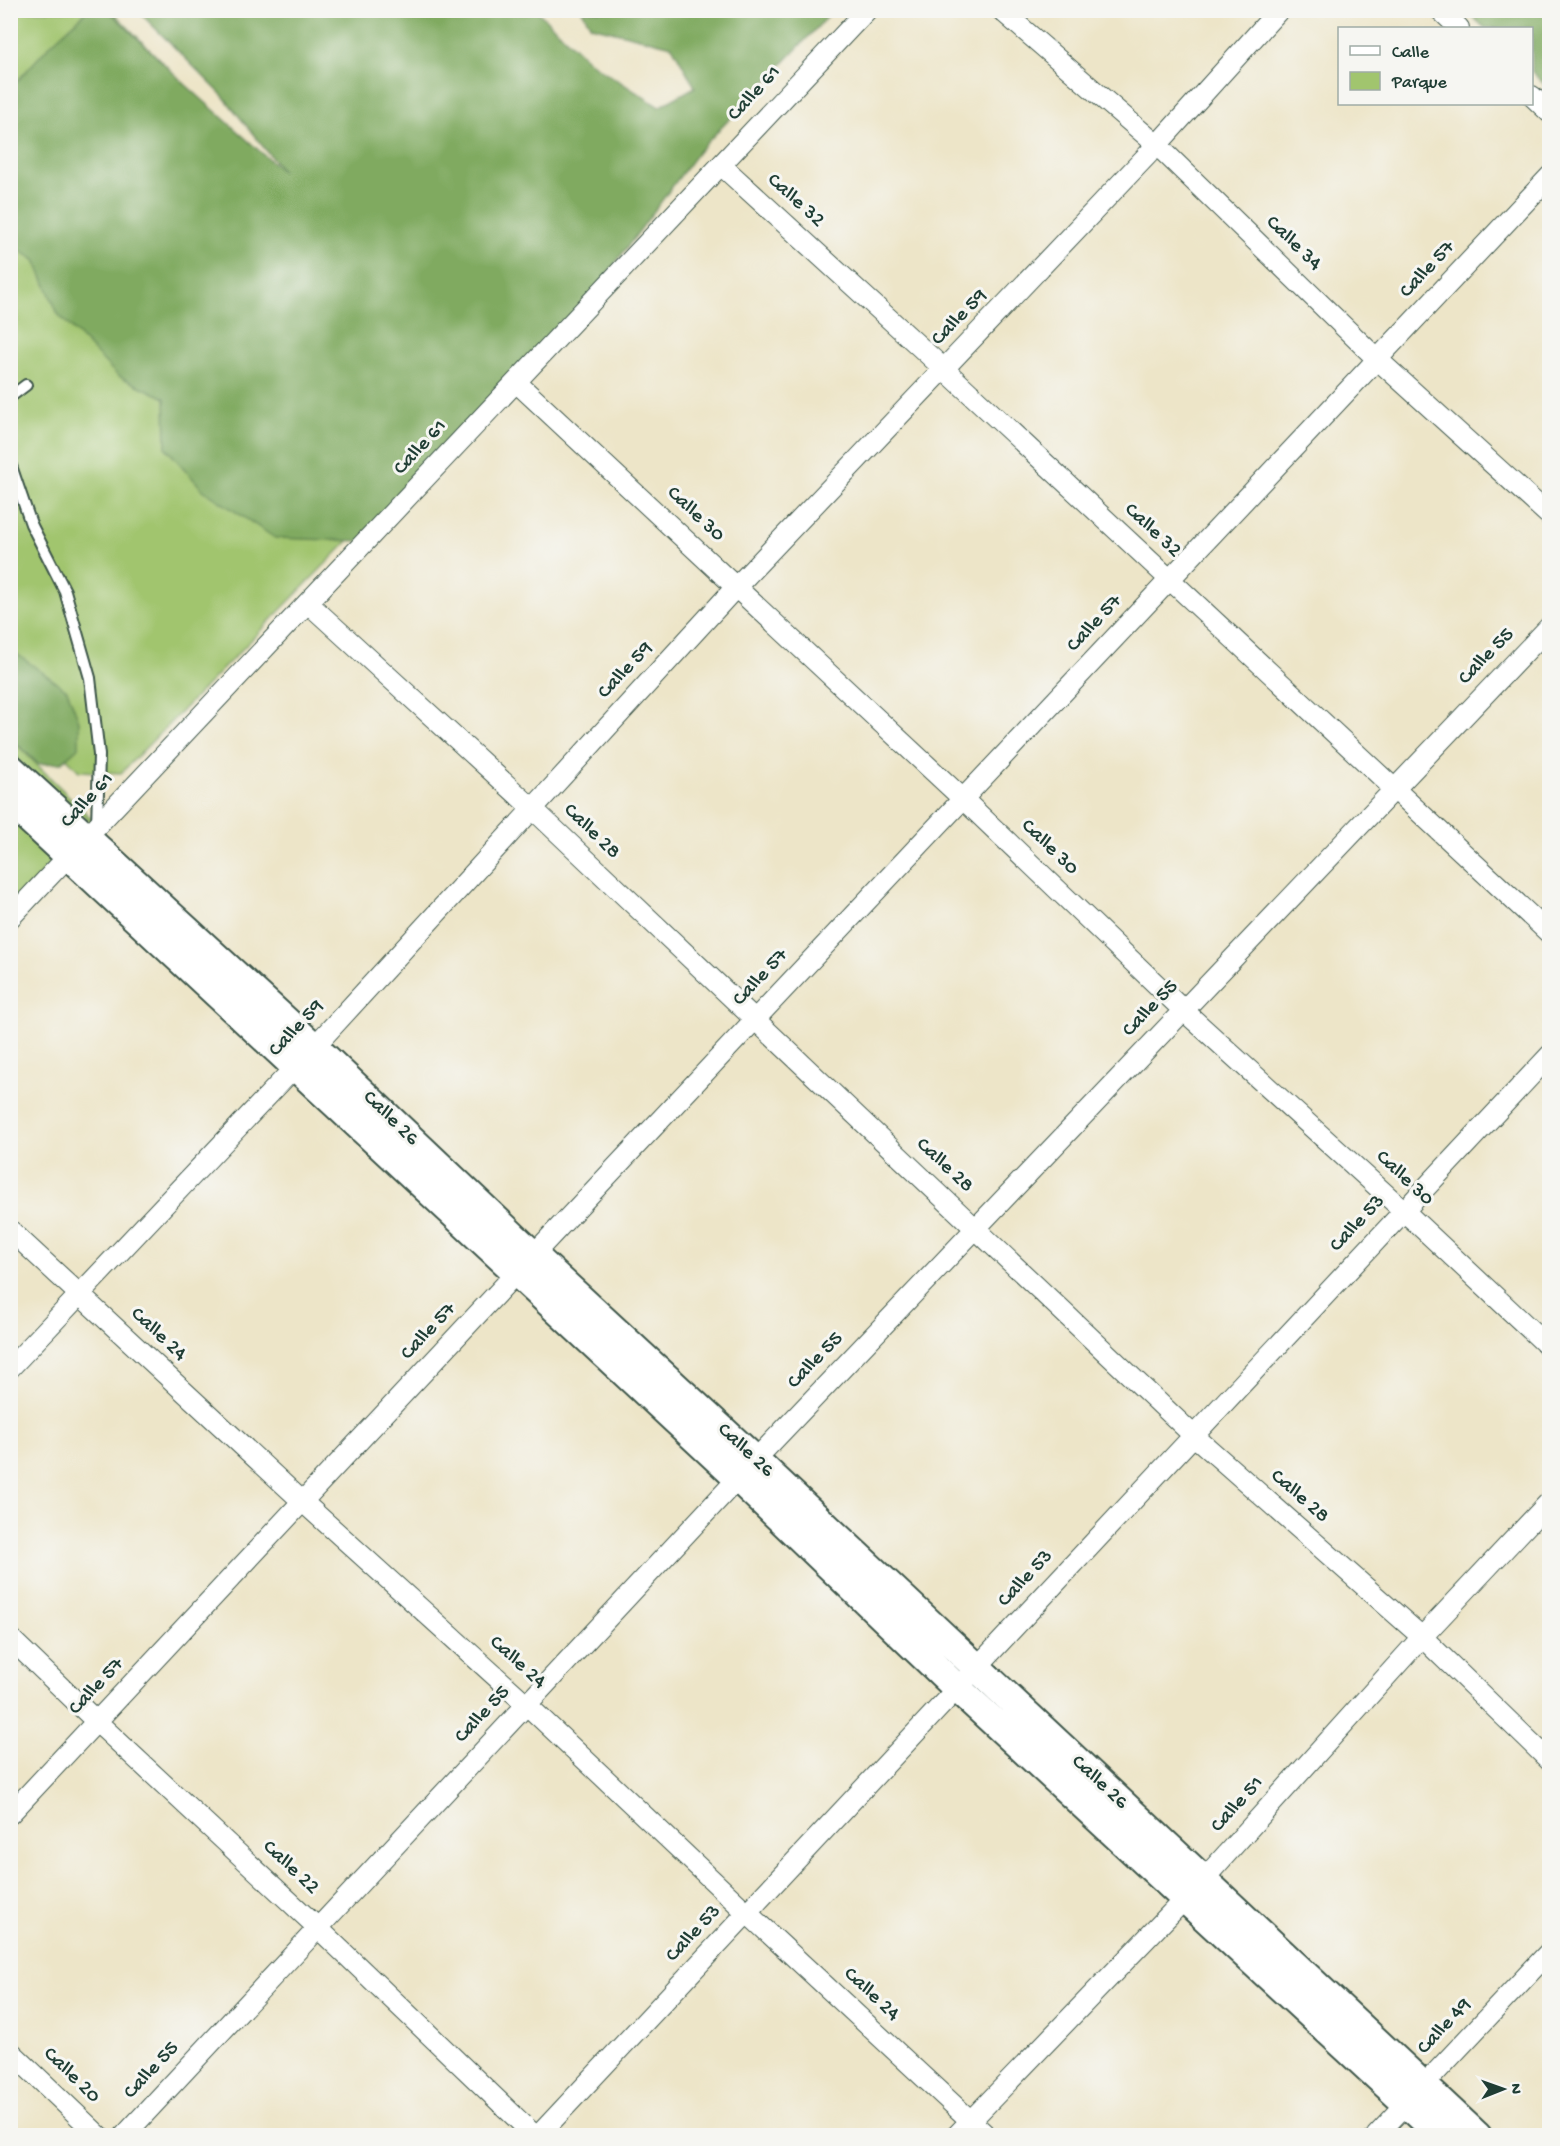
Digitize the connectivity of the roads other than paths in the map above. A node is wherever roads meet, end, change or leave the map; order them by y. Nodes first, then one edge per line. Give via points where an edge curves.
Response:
1 (867, 10) edge
2 (1001, 10) edge
3 (1279, 10) edge
4 (1440, 10) edge
5 (1458, 27) edge
6 (1533, 97) edge
7 (1550, 113) edge
8 (1157, 145) junction
9 (721, 165) junction
10 (1550, 176) edge
11 (1377, 359) junction
12 (944, 369) junction
13 (516, 382) junction
14 (26, 385) dead end
15 (10, 397) edge
16 (10, 463) edge
17 (1550, 516) edge
18 (1169, 580) junction
19 (736, 587) junction
20 (308, 603) junction
21 (1550, 626) edge
22 (10, 768) edge
23 (1394, 789) junction
24 (963, 799) junction
25 (10, 801) edge
26 (532, 808) junction
27 (84, 840) junction
28 (10, 918) edge
29 (1550, 934) edge
30 (1183, 1010) junction
31 (754, 1020) junction
32 (1550, 1055) edge
33 (305, 1056) junction
34 (1404, 1211) junction
35 (975, 1229) junction
36 (10, 1230) edge
37 (525, 1264) junction
38 (80, 1295) junction
39 (1550, 1348) edge
40 (10, 1368) edge
41 (1193, 1435) junction
42 (746, 1469) junction
43 (303, 1502) junction
44 (1550, 1502) edge
45 (1422, 1637) junction
46 (10, 1638) edge
47 (966, 1678) junction
48 (526, 1704) junction
49 (97, 1722) junction
50 (1550, 1761) edge
51 (10, 1814) edge
52 (1194, 1889) junction
53 (747, 1912) junction
54 (318, 1928) junction
55 (1550, 1951) edge
56 (10, 2051) edge
57 (1415, 2094) junction
58 (971, 2120) junction
59 (99, 2136) edge
60 (124, 2136) edge
61 (536, 2136) edge
62 (956, 2136) edge
63 (987, 2136) edge
64 (1376, 2136) edge
65 (1442, 2136) edge
66 (1477, 2136) edge

1 - 9 street, Calle 61
2 - 8 street, Calle 34
3 - 8 street, Calle 59
4 - 5 street
6 - 7 street
8 - 11 street, Calle 34
8 - 12 street, Calle 59
9 - 12 street, Calle 32
9 - 13 street, Calle 61
10 - 11 street, Calle 57
11 - 17 street, Calle 34
11 - 18 street, Calle 57
12 - 18 street, Calle 32
12 - 19 street, Calle 59
13 - 19 street, Calle 30
13 - 20 street, Calle 61
14 - 15 lane
16 - 27 lane via 31,524 64,591 90,678 99,755
18 - 23 street, Calle 32
18 - 24 street, Calle 57
19 - 24 street, Calle 30
19 - 26 street, Calle 59
20 - 26 street, Calle 28
20 - 27 street, Calle 61
21 - 23 street, Calle 55
22 - 27 main road, Calle 26
23 - 29 street, Calle 32
23 - 30 street, Calle 55
24 - 30 street, Calle 30
24 - 31 street, Calle 57
25 - 27 main road, Calle 26
26 - 31 street, Calle 28
26 - 33 street, Calle 59
27 - 28 street, Calle 61
27 - 33 main road, Calle 26
30 - 34 street, Calle 30
30 - 35 street, Calle 55
31 - 35 street, Calle 28
31 - 37 street, Calle 57
32 - 34 street, Calle 53
33 - 37 main road, Calle 26
33 - 38 street, Calle 59
34 - 39 street, Calle 30
34 - 41 street, Calle 53
35 - 41 street, Calle 28
35 - 42 street, Calle 55
36 - 38 street, Calle 24
37 - 42 main road, Calle 26
37 - 43 street, Calle 57
38 - 40 street, Calle 59
38 - 43 street, Calle 24
41 - 45 street, Calle 28
41 - 47 street, Calle 53
42 - 47 main road, Calle 26
42 - 48 street, Calle 55
43 - 48 street, Calle 24
43 - 49 street, Calle 57
44 - 45 street, Calle 51
45 - 50 street, Calle 28
45 - 52 street, Calle 51
46 - 49 street, Calle 22
47 - 52 main road, Calle 26
47 - 53 street, Calle 53
48 - 53 street, Calle 24
48 - 54 street, Calle 55
49 - 51 street, Calle 57
49 - 54 street, Calle 22
52 - 57 main road, Calle 26
52 - 58 street, Calle 51
53 - 58 street, Calle 24
53 - 61 street, Calle 53
54 - 60 street, Calle 55
54 - 61 street, Calle 22
55 - 57 street, Calle 49
56 - 59 street, Calle 20
57 - 64 street, Calle 49
57 - 65 main road, Calle 26
57 - 66 main road, Calle 26
58 - 62 street, Calle 51
58 - 63 street, Calle 24

